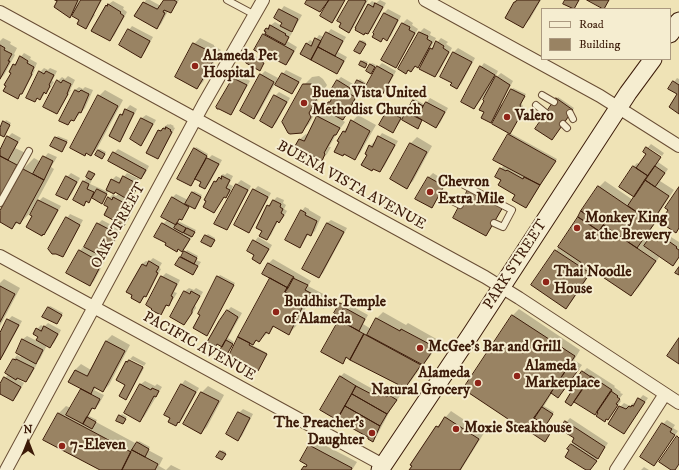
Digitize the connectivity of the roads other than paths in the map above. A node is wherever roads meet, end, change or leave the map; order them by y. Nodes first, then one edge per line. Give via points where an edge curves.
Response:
1 (227, 0) edge
2 (263, 0) edge
3 (425, 0) edge
4 (0, 12) edge
5 (255, 15) junction
6 (679, 21) edge
7 (671, 33) edge
8 (652, 60) edge
9 (542, 95) dead end
10 (554, 102) dead end
11 (536, 105) dead end
12 (619, 108) junction
13 (546, 113) dead end
14 (196, 119) junction
15 (679, 146) edge
16 (29, 151) dead end
17 (460, 183) dead end
18 (450, 200) dead end
19 (0, 203) edge
20 (460, 205) dead end
21 (494, 223) dead end
22 (0, 256) edge
23 (502, 287) junction
24 (93, 307) junction
25 (665, 394) junction
26 (679, 403) edge
27 (381, 468) edge
28 (6, 470) edge
29 (616, 470) edge

1 - 5 lane
2 - 5 street, OAK STREET
3 - 12 street
4 - 14 street, BUENA VISTA AVENUE
5 - 14 street, OAK STREET
6 - 7 main road
8 - 12 main road, PARK STREET
9 - 10 lane
11 - 13 lane
12 - 15 street
12 - 23 main road, PARK STREET
14 - 23 street, BUENA VISTA AVENUE
14 - 24 street, OAK STREET
16 - 19 lane
17 - 21 lane via 512,210 503,227
18 - 20 lane
22 - 24 street, PACIFIC AVENUE
23 - 25 street, BUENA VISTA AVENUE
23 - 27 main road, PARK STREET
24 - 27 street, PACIFIC AVENUE
24 - 28 street, OAK STREET
25 - 26 street, BUENA VISTA AVENUE
25 - 29 street

